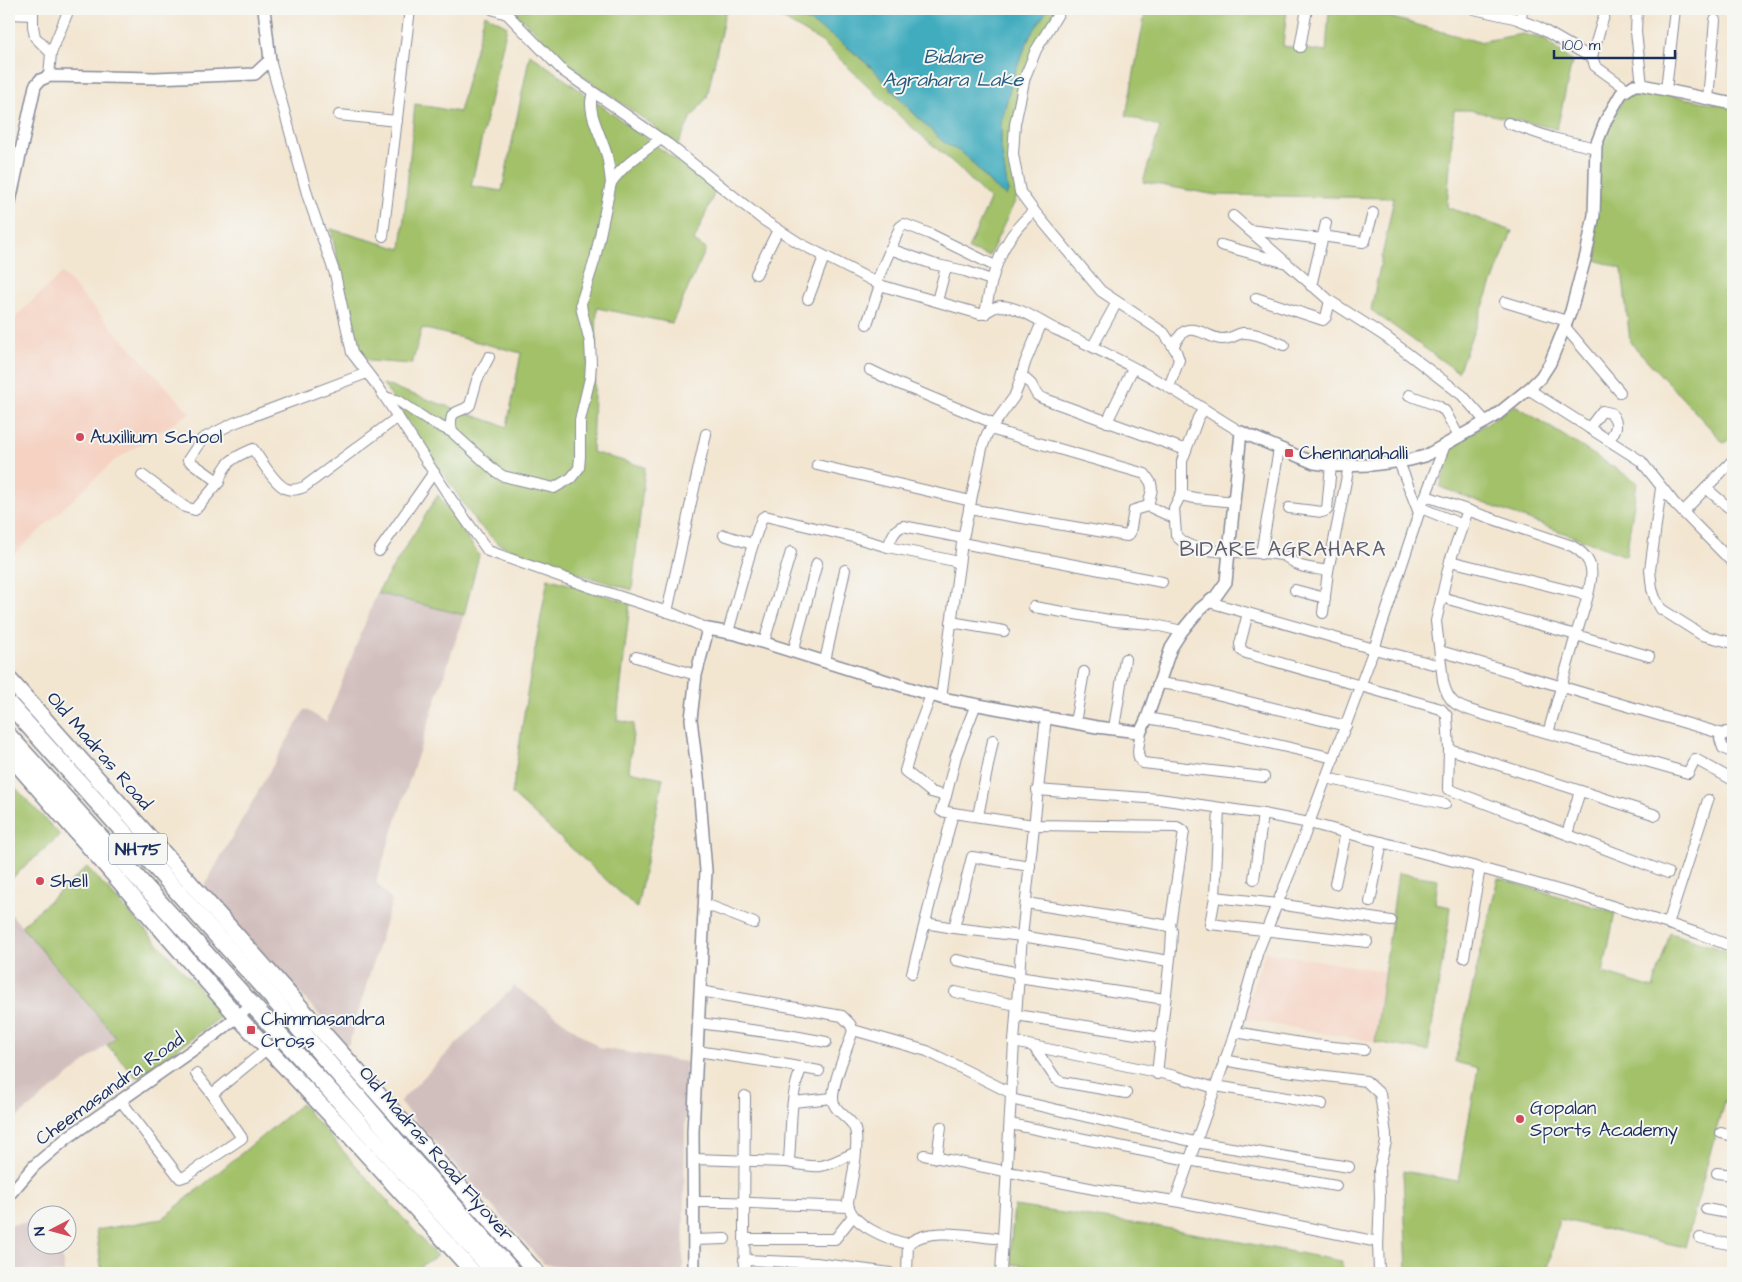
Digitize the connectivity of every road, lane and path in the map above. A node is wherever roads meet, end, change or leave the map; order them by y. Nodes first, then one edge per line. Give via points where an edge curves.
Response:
1 (69, 9) edge
2 (264, 9) edge
3 (410, 9) edge
4 (492, 9) edge
5 (1061, 9) edge
6 (1307, 9) edge
7 (1474, 9) edge
8 (1522, 9) edge
9 (1606, 9) edge
10 (1637, 9) edge
11 (1674, 9) edge
12 (33, 12) edge
13 (9, 14) edge
14 (1521, 20) junction
15 (1715, 20) dead end
16 (1300, 47) dead end
17 (51, 54) junction
18 (1592, 58) junction
19 (270, 60) junction
20 (49, 76) junction
21 (1642, 85) junction
22 (1627, 89) junction
23 (1666, 90) junction
24 (593, 93) junction
25 (1708, 99) junction
26 (1733, 104) edge
27 (339, 115) dead end
28 (397, 121) junction
29 (1508, 123) dead end
30 (661, 139) junction
31 (1596, 148) junction
32 (611, 183) junction
33 (9, 206) edge
34 (1034, 211) junction
35 (1373, 213) dead end
36 (1233, 216) dead end
37 (1326, 223) dead end
38 (778, 230) junction
39 (1248, 230) junction
40 (383, 236) dead end
41 (1322, 238) junction
42 (1221, 245) dead end
43 (890, 249) junction
44 (824, 257) junction
45 (1287, 264) junction
46 (995, 266) junction
47 (946, 268) junction
48 (756, 274) dead end
49 (991, 280) junction
50 (878, 284) junction
51 (1311, 286) junction
52 (1256, 298) dead end
53 (808, 299) dead end
54 (937, 301) junction
55 (1117, 302) junction
56 (1330, 302) junction
57 (1505, 302) dead end
58 (985, 314) junction
59 (1042, 322) junction
60 (867, 324) dead end
61 (1566, 324) junction
62 (1284, 345) dead end
63 (1094, 346) junction
64 (1173, 346) junction
65 (489, 357) dead end
66 (1133, 368) junction
67 (870, 370) dead end
68 (367, 373) junction
69 (1022, 376) junction
70 (1169, 387) junction
71 (1528, 389) junction
72 (1620, 392) dead end
73 (1409, 395) dead end
74 (385, 397) junction
75 (1203, 410) junction
76 (398, 417) junction
77 (1107, 422) junction
78 (1486, 422) junction
79 (992, 426) junction
80 (1589, 428) junction
81 (452, 432) junction
82 (1241, 432) junction
83 (706, 434) dead end
84 (1459, 437) junction
85 (1609, 440) junction
86 (1445, 444) junction
87 (1279, 449) junction
88 (1186, 450) junction
89 (1733, 460) edge
90 (1399, 462) junction
91 (817, 465) dead end
92 (1331, 465) junction
93 (1349, 466) junction
94 (434, 472) junction
95 (142, 475) dead end
96 (219, 482) junction
97 (1661, 488) junction
98 (1706, 488) junction
99 (1180, 495) junction
100 (1426, 496) junction
101 (1235, 502) junction
102 (970, 505) junction
103 (1148, 506) junction
104 (1733, 507) edge
105 (1289, 508) dead end
106 (1420, 510) junction
107 (1468, 510) junction
108 (1683, 512) junction
109 (1174, 518) junction
110 (1463, 525) junction
111 (724, 535) dead end
112 (962, 541) junction
113 (752, 544) junction
114 (888, 547) junction
115 (379, 551) dead end
116 (791, 552) dead end
117 (1229, 552) junction
118 (1261, 554) junction
119 (1450, 561) junction
120 (959, 562) junction
121 (1733, 562) edge
122 (817, 563) dead end
123 (845, 570) dead end
124 (1328, 571) junction
125 (1162, 582) dead end
126 (1295, 590) dead end
127 (1587, 595) junction
128 (1441, 597) junction
129 (1325, 598) junction
130 (1209, 602) junction
131 (1034, 607) dead end
132 (667, 612) junction
133 (1248, 613) junction
134 (1323, 614) dead end
135 (951, 622) junction
136 (708, 629) junction
137 (1004, 631) dead end
138 (1182, 631) junction
139 (728, 632) junction
140 (1576, 635) junction
141 (764, 642) junction
142 (1733, 643) edge
143 (1374, 649) junction
144 (1440, 651) junction
145 (793, 652) junction
146 (1650, 656) dead end
147 (636, 657) dead end
148 (1125, 659) dead end
149 (824, 661) junction
150 (1433, 664) dead end
151 (1084, 672) dead end
152 (696, 675) junction
153 (9, 679) edge
154 (1158, 683) junction
155 (1361, 685) junction
156 (1561, 686) junction
157 (936, 696) junction
158 (9, 704) edge
159 (976, 704) junction
160 (1046, 717) junction
161 (1147, 718) junction
162 (1074, 723) junction
163 (1346, 726) junction
164 (1114, 728) junction
165 (1141, 731) junction
166 (1548, 733) junction
167 (1728, 733) edge
168 (9, 736) edge
169 (993, 740) dead end
170 (1449, 749) junction
171 (1733, 750) edge
172 (9, 755) edge
173 (1334, 758) junction
174 (1264, 777) dead end
175 (1326, 778) junction
176 (1733, 780) edge
177 (1038, 790) junction
178 (1580, 791) junction
179 (946, 796) junction
180 (1708, 800) dead end
181 (1445, 804) dead end
182 (1219, 808) junction
183 (953, 813) junction
184 (1263, 814) junction
185 (1656, 815) dead end
186 (978, 816) junction
187 (1309, 823) junction
188 (1034, 826) junction
189 (1346, 832) junction
190 (1567, 834) junction
191 (1382, 842) junction
192 (1030, 866) junction
193 (1480, 868) junction
194 (1668, 873) dead end
195 (1254, 879) dead end
196 (1335, 884) dead end
197 (1215, 897) junction
198 (1370, 902) dead end
199 (1026, 903) junction
200 (705, 904) junction
201 (1278, 904) junction
202 (1391, 920) dead end
203 (754, 923) dead end
204 (926, 923) junction
205 (1668, 924) junction
206 (1170, 926) junction
207 (954, 928) junction
208 (1266, 931) junction
209 (1022, 936) junction
210 (1367, 942) dead end
211 (1733, 947) edge
212 (1464, 957) dead end
213 (956, 960) dead end
214 (1169, 962) junction
215 (912, 973) dead end
216 (1018, 975) junction
217 (274, 988) junction
218 (700, 991) junction
219 (955, 992) dead end
220 (1165, 999) junction
221 (252, 1004) junction
222 (1016, 1010) junction
223 (237, 1016) junction
224 (699, 1023) junction
225 (853, 1030) junction
226 (1234, 1032) junction
227 (1162, 1038) junction
228 (826, 1042) dead end
229 (1014, 1042) junction
230 (1034, 1047) junction
231 (268, 1048) junction
232 (1364, 1050) dead end
233 (697, 1051) junction
234 (1224, 1060) junction
235 (802, 1067) junction
236 (819, 1071) dead end
237 (196, 1074) dead end
238 (1157, 1074) junction
239 (1216, 1087) junction
240 (1126, 1093) dead end
241 (212, 1094) junction
242 (745, 1096) dead end
243 (1011, 1096) junction
244 (833, 1098) junction
245 (121, 1101) junction
246 (793, 1102) junction
247 (1322, 1104) dead end
248 (1010, 1124) junction
249 (941, 1127) dead end
250 (1721, 1133) dead end
251 (1733, 1136) edge
252 (1195, 1142) junction
253 (856, 1152) junction
254 (924, 1155) dead end
255 (937, 1158) junction
256 (694, 1159) junction
257 (745, 1160) junction
258 (1188, 1160) junction
259 (787, 1162) junction
260 (1349, 1168) dead end
261 (1007, 1171) junction
262 (1717, 1172) dead end
263 (1733, 1175) edge
264 (1336, 1186) dead end
265 (9, 1194) edge
266 (1175, 1201) junction
267 (694, 1202) junction
268 (744, 1203) junction
269 (1706, 1209) dead end
270 (851, 1211) junction
271 (1733, 1214) edge
272 (995, 1238) dead end
273 (1700, 1238) dead end
274 (725, 1239) dead end
275 (744, 1239) junction
276 (694, 1240) junction
277 (908, 1244) junction
278 (1733, 1245) edge
279 (1378, 1247) junction
280 (744, 1260) junction
281 (816, 1268) edge
282 (505, 1270) edge
283 (474, 1273) edge
284 (537, 1273) edge
285 (694, 1273) edge
286 (745, 1273) edge
287 (890, 1273) edge
288 (907, 1273) edge
289 (1001, 1273) edge
290 (1379, 1273) edge

1 - 17 street
2 - 19 street
3 - 28 street
4 - 24 street via 506,14 563,71
5 - 34 street via 1036,50 1025,77 1015,124 1013,154 1020,192
6 - 16 street
7 - 14 street
8 - 14 street
9 - 18 street
10 - 21 street via 1636,32
11 - 23 street
12 - 13 street
12 - 17 street via 35,37
14 - 18 street via 1538,26
15 - 25 street
17 - 20 street
18 - 22 street via 1595,66
19 - 20 street via 255,74 155,78
19 - 68 street via 308,197 335,274 352,353
20 - 33 street via 35,86
21 - 22 street
21 - 23 street
22 - 31 street via 1606,120
23 - 25 street
24 - 30 street
24 - 32 street via 590,98 592,111 607,157
25 - 26 street
27 - 28 street
28 - 40 street
29 - 31 street
30 - 32 street via 633,159
30 - 38 street
31 - 61 street via 1594,215
32 - 81 street via 582,303 591,363 580,420 579,468 571,478 554,488 503,476
34 - 46 street via 1019,224
34 - 55 street via 1090,280
35 - 41 street via 1365,241
36 - 39 street
37 - 41 street
38 - 44 street
38 - 48 street
39 - 41 street
39 - 45 street
41 - 51 street
42 - 45 street
43 - 46 street via 904,224
43 - 47 street
43 - 50 street
44 - 50 street
44 - 53 street
45 - 51 street
46 - 49 street
47 - 49 street
47 - 54 street
49 - 58 street
50 - 54 street
50 - 60 street
51 - 56 street
52 - 56 street via 1323,320
54 - 58 street
55 - 63 street
55 - 64 street via 1164,334
56 - 78 street via 1386,337 1462,395
57 - 61 street
58 - 59 street via 995,307 1004,306
59 - 63 street
59 - 69 street
61 - 71 street via 1550,363
61 - 72 street
62 - 64 street via 1251,334 1218,339 1197,330 1187,330
63 - 66 street
64 - 70 street via 1179,360
65 - 81 street via 477,380 470,405 453,414
66 - 70 street
66 - 77 street
67 - 79 street
68 - 74 street
68 - 96 street via 202,438 188,460
69 - 77 street via 1032,384 1037,395
69 - 79 street via 1014,396
70 - 75 street
71 - 78 street
71 - 80 street
73 - 84 street via 1445,411
74 - 76 street
74 - 81 street
75 - 82 street
75 - 88 street
76 - 94 street
76 - 96 street via 304,487 287,489 276,481 253,449 228,462
77 - 88 street
78 - 84 street
79 - 102 street via 982,448
79 - 103 street via 1144,474 1152,483
80 - 85 street
80 - 85 street via 1602,411 1611,413 1617,427
82 - 87 street
82 - 101 street
83 - 132 street
84 - 86 street
85 - 97 street via 1641,461
86 - 90 street via 1424,456
86 - 100 street
87 - 92 street via 1314,463
87 - 118 street
88 - 99 street via 1182,461
89 - 98 street
90 - 93 street
90 - 106 street
91 - 102 street
92 - 93 street
92 - 105 street via 1327,510
93 - 124 street
94 - 115 street
94 - 132 street via 488,551
95 - 96 street via 195,510
97 - 108 street
97 - 142 street via 1650,570 1655,598 1661,609 1702,635
98 - 104 street via 1728,507
98 - 108 street
99 - 101 street
99 - 109 street via 1174,508
100 - 106 street
100 - 107 street
101 - 117 street
102 - 103 street via 1127,536 1134,510
102 - 112 street
103 - 109 street
106 - 110 street
106 - 143 street
107 - 110 street
107 - 127 street via 1582,551 1592,570
108 - 121 street
109 - 117 street via 1176,535 1181,540 1198,548
110 - 119 street
111 - 113 street
112 - 114 street via 903,526 895,532
112 - 120 street
112 - 125 street
113 - 114 street via 762,518 768,516
113 - 139 street
114 - 120 street
116 - 141 street
117 - 118 street
117 - 130 street via 1226,582
118 - 124 street via 1280,555 1302,566
119 - 127 street
119 - 128 street
120 - 135 street
122 - 145 street
123 - 149 street
124 - 129 street
126 - 129 street
127 - 140 street
128 - 140 street
128 - 144 street via 1436,621
129 - 134 street
130 - 133 street
130 - 138 street
131 - 138 street
132 - 136 street
133 - 143 street
133 - 155 street via 1241,650
135 - 137 street
135 - 157 street
136 - 139 street
136 - 152 street
138 - 154 street via 1171,648
139 - 141 street
140 - 146 street
140 - 156 street
141 - 145 street
143 - 150 street
143 - 155 street
144 - 156 street
144 - 166 street via 1445,689 1454,704
145 - 149 street
147 - 152 street
148 - 164 street
149 - 157 street
151 - 162 street
152 - 200 street via 691,719 706,850
153 - 217 main road, Old Madras Road via 239,936
154 - 161 street
154 - 163 street via 1188,687
155 - 163 street
155 - 170 street via 1441,709 1447,716
156 - 166 street
156 - 167 street
157 - 159 street
157 - 179 street via 914,740 905,771 931,792
158 - 217 highway, Old Madras Road / NH75
159 - 160 street
159 - 179 street via 956,756
160 - 162 street
160 - 177 street
161 - 165 street
161 - 173 street
162 - 164 street
163 - 173 street
164 - 165 street
165 - 174 street via 1138,757 1144,763
166 - 176 street via 1688,773 1695,759
167 - 171 street via 1720,739 1721,746 1725,750
168 - 221 highway, NH75
169 - 186 street
170 - 178 street
170 - 190 street via 1448,788
172 - 223 main road
173 - 175 street
175 - 181 street
175 - 187 street
177 - 182 street via 1159,799
177 - 188 street
178 - 185 street
178 - 190 street
179 - 183 street via 941,811
180 - 205 street
182 - 184 street
182 - 197 street
183 - 186 street
183 - 204 street
184 - 187 street
184 - 195 street
186 - 188 street
187 - 189 street
187 - 201 street
188 - 192 street
188 - 206 street via 1177,826 1184,830
189 - 191 street
189 - 196 street
190 - 194 street
191 - 193 street
191 - 198 street
192 - 199 street
192 - 207 street via 972,857
193 - 205 street
193 - 212 street
197 - 201 street
197 - 208 street via 1210,924
199 - 206 street
199 - 209 street
200 - 203 street
200 - 218 street
201 - 202 street
201 - 208 street
204 - 207 street
204 - 215 street
205 - 211 street
206 - 214 street
207 - 209 street
208 - 210 street
208 - 226 street
209 - 214 street
209 - 216 street
213 - 216 street
214 - 220 street
216 - 220 street
216 - 222 street
217 - 282 highway, Old Madras Road Flyover / NH75
217 - 284 main road via 307,1013
218 - 224 street
218 - 225 street via 842,1016
219 - 222 street
220 - 227 street
221 - 223 street, Cheemasandra Road
221 - 282 highway, Old Madras Road Flyover / NH75
222 - 227 street
222 - 229 street
223 - 231 main road
223 - 245 street, Cheemasandra Road
224 - 228 street
224 - 233 street
225 - 243 street via 928,1051
225 - 244 street
226 - 232 street
226 - 234 street
227 - 238 street
229 - 230 street
229 - 243 street
230 - 238 street
230 - 240 street via 1056,1079 1062,1082
231 - 241 street
231 - 283 main road
233 - 235 street
233 - 256 street
234 - 239 street
234 - 279 street via 1366,1081 1380,1094 1386,1142 1379,1169
235 - 236 street
235 - 246 street via 796,1080
237 - 241 street
238 - 239 street
239 - 247 street
239 - 252 street
241 - 245 street via 242,1138 180,1178
242 - 257 street
243 - 248 street
243 - 252 street
244 - 246 street
244 - 253 street via 837,1110 854,1127
245 - 265 street, Cheemasandra Road via 67,1138 34,1166
246 - 259 street
248 - 258 street
248 - 261 street
249 - 255 street
250 - 251 street
252 - 258 street
252 - 260 street
253 - 259 street via 817,1168
253 - 270 street
254 - 255 street
255 - 261 street
256 - 257 street
256 - 267 street
257 - 259 street
257 - 268 street
258 - 264 street
258 - 266 street
261 - 266 street
261 - 289 street
262 - 263 street
266 - 279 street via 1378,1242
267 - 268 street
267 - 276 street
268 - 270 street
268 - 275 street
269 - 271 street
270 - 275 street via 835,1239
270 - 277 street via 876,1233
272 - 277 street via 936,1233
273 - 278 street
274 - 276 street
275 - 280 street
276 - 285 street
277 - 288 street
279 - 290 street
280 - 281 street
280 - 286 street
281 - 287 street

